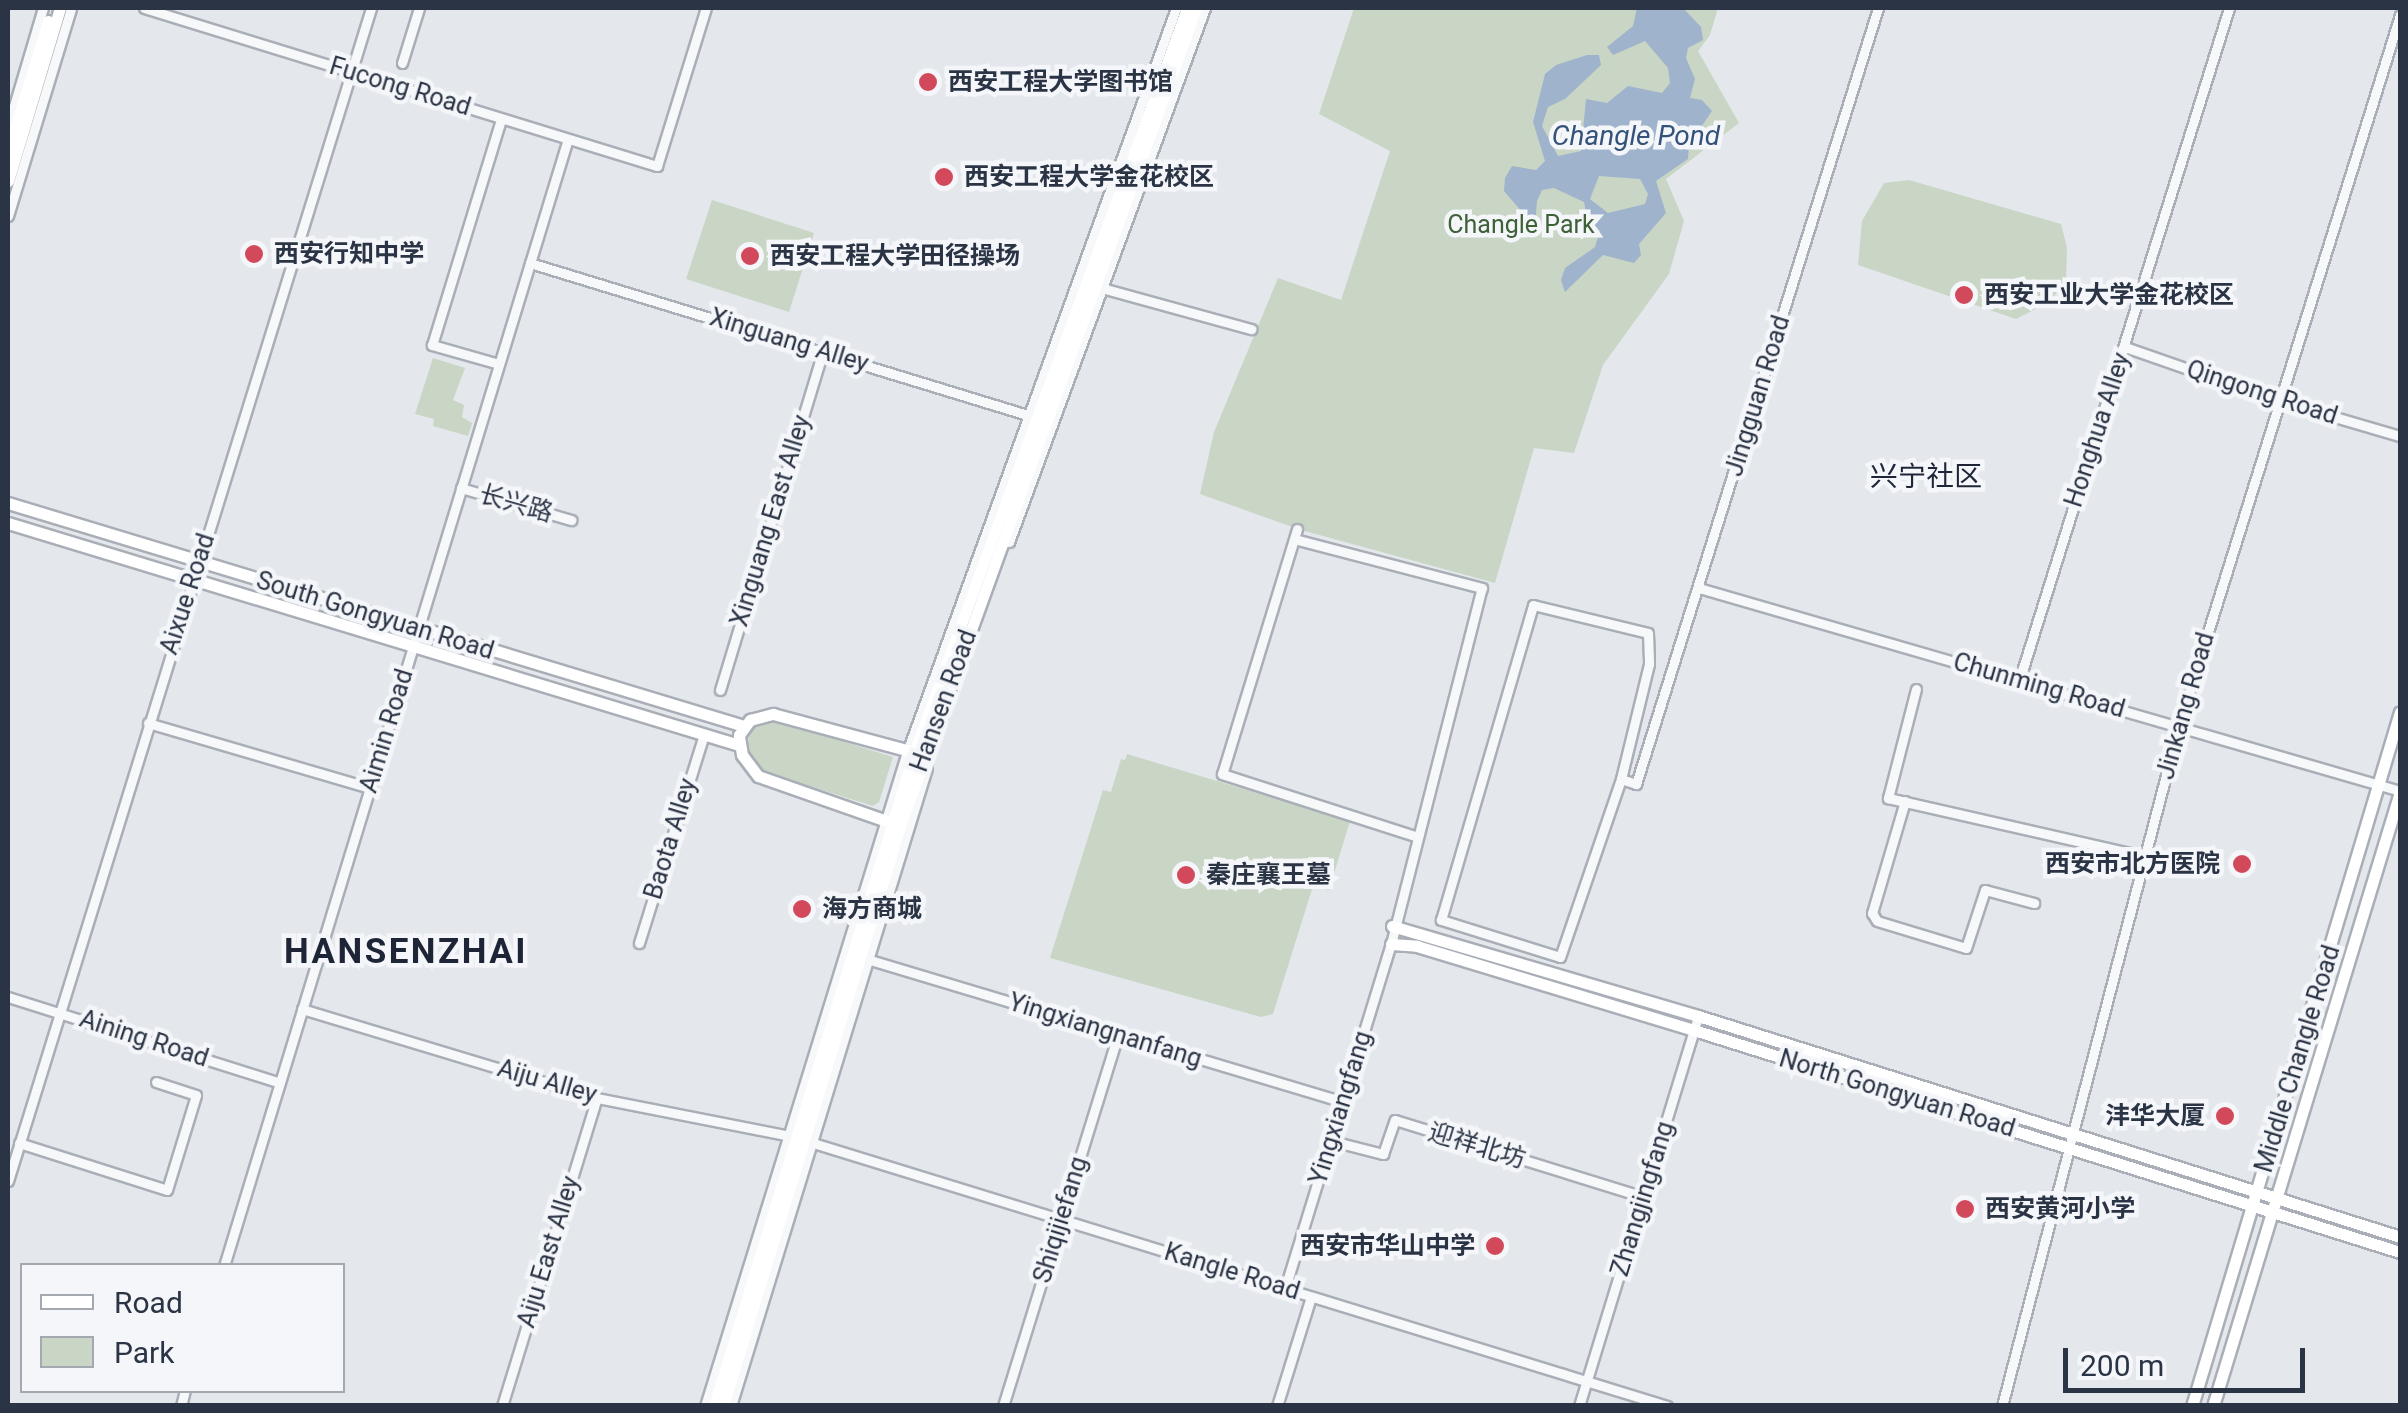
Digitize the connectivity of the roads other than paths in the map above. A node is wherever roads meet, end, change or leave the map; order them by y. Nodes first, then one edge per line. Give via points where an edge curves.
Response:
1 (43, 8) edge
2 (52, 8) edge
3 (60, 8) edge
4 (71, 8) edge
5 (144, 8) edge
6 (371, 8) edge
7 (419, 8) edge
8 (706, 8) edge
9 (1176, 8) edge
10 (1187, 8) edge
11 (1196, 8) edge
12 (1204, 8) edge
13 (1878, 8) edge
14 (2229, 8) edge
15 (2400, 15) edge
16 (402, 63) dead end
17 (351, 72) junction
18 (501, 118) junction
19 (11, 139) edge
20 (568, 139) junction
21 (8, 182) edge
22 (8, 216) edge
23 (530, 263) junction
24 (1102, 288) junction
25 (1251, 330) dead end
26 (2125, 347) junction
27 (822, 352) junction
28 (499, 364) junction
29 (2280, 401) junction
30 (1038, 418) junction
31 (2400, 436) edge
32 (462, 488) junction
33 (8, 502) edge
34 (572, 520) dead end
35 (8, 524) edge
36 (200, 562) junction
37 (190, 579) junction
38 (1699, 588) junction
39 (419, 629) junction
40 (414, 646) junction
41 (2019, 680) junction
42 (1916, 689) dead end
43 (720, 690) dead end
44 (2400, 712) edge
45 (148, 722) junction
46 (2179, 725) junction
47 (744, 726) junction
48 (704, 734) junction
49 (739, 745) junction
50 (919, 754) junction
51 (1620, 780) junction
52 (2379, 784) junction
53 (370, 788) junction
54 (2400, 791) edge
55 (1905, 801) junction
56 (896, 824) junction
57 (1415, 836) junction
58 (2144, 856) junction
59 (2034, 904) dead end
60 (1392, 926) junction
61 (639, 943) dead end
62 (1391, 944) junction
63 (868, 960) junction
64 (8, 997) edge
65 (302, 1009) junction
66 (59, 1012) junction
67 (1698, 1016) junction
68 (1694, 1030) junction
69 (1118, 1034) junction
70 (156, 1082) dead end
71 (280, 1083) junction
72 (597, 1098) junction
73 (1343, 1102) junction
74 (800, 1139) junction
75 (1332, 1140) junction
76 (2069, 1140) junction
77 (19, 1144) junction
78 (11, 1158) edge
79 (8, 1181) edge
80 (2258, 1193) junction
81 (1643, 1197) junction
82 (2277, 1199) junction
83 (2253, 1208) junction
84 (2272, 1213) junction
85 (1061, 1220) junction
86 (2400, 1236) edge
87 (2400, 1252) edge
88 (225, 1263) edge
89 (1285, 1288) junction
90 (1312, 1297) junction
91 (1586, 1382) junction
92 (502, 1406) edge
93 (706, 1406) edge
94 (714, 1406) edge
95 (723, 1406) edge
96 (730, 1406) edge
97 (1002, 1406) edge
98 (1277, 1406) edge
99 (1579, 1406) edge
100 (1668, 1406) edge
101 (2002, 1406) edge
102 (2192, 1406) edge
103 (2213, 1406) edge

1 - 19 street
2 - 19 main road
3 - 19 main road
4 - 22 street
5 - 17 street, Fucong Road
6 - 17 street, Aixue Road
7 - 16 street
8 - 20 street, Fucong Road via 657,166
9 - 30 street
10 - 30 main road, Hansen Road
11 - 30 main road, Hansen Road
12 - 24 street
13 - 38 street, Jingguan Road
14 - 26 street, Honghua Alley
15 - 29 street, Jinkang Road
17 - 18 street, Fucong Road
17 - 36 street, Aixue Road
18 - 20 street, Fucong Road
18 - 28 street via 432,344
19 - 21 main road
20 - 23 street, Aimin Road
23 - 27 street, Xinguang Alley
23 - 28 street, Aimin Road
24 - 25 street
24 - 50 street
26 - 29 street, Qingong Road
26 - 41 street, Honghua Alley
27 - 30 street, Xinguang Alley
27 - 43 street, Xinguang East Alley
28 - 32 street, Aimin Road
29 - 31 street, Qingong Road
29 - 46 street, Jinkang Road
30 - 50 main road, Hansen Road
30 - 50 street
32 - 34 street, 长兴路
32 - 39 street, Aimin Road
33 - 36 main road, South Gongyuan Road
35 - 37 main road, South Gongyuan Road
36 - 37 street, Aixue Road
36 - 39 main road, South Gongyuan Road
37 - 40 main road, South Gongyuan Road
37 - 45 street, Aixue Road
38 - 41 street, Chunming Road
38 - 51 street, Jingguan Road via 1636,784
39 - 40 street, Aimin Road
39 - 47 main road, South Gongyuan Road
40 - 48 main road, South Gongyuan Road
40 - 53 street, Aimin Road
41 - 46 street, Chunming Road
42 - 55 street via 1888,798
44 - 52 main road, Middle Changle Road
45 - 53 street
45 - 66 street, Aixue Road
46 - 52 street, Chunming Road
46 - 58 street, Jinkang Road
47 - 49 main road
47 - 50 main road via 774,714
48 - 49 main road, South Gongyuan Road
48 - 61 street, Baota Alley
49 - 56 main road via 758,776
50 - 56 main road, Hansen Road
51 - 51 street via 1649,664 1648,633 1534,604 1441,920 1560,956
52 - 54 street, Chunming Road
52 - 80 main road, Middle Changle Road
53 - 65 street, Aimin Road
54 - 82 main road, Middle Changle Road
55 - 58 street
55 - 59 street via 1872,913 1877,921 1966,948 1984,890
56 - 63 street
56 - 74 main road, Hansen Road
57 - 57 street, Yingxiangfang via 1482,588 1296,534 1222,774
57 - 60 street, Yingxiangfang
58 - 76 street, Jinkang Road
60 - 62 street, Yingxiangfang
60 - 67 main road, North Gongyuan Road
62 - 68 main road, North Gongyuan Road via 1417,946
62 - 73 street, Yingxiangfang
63 - 69 street, Yingxiangnanfang
63 - 74 street
64 - 66 street, Aining Road
65 - 71 street, Aimin Road
65 - 72 street, Aiju Alley
66 - 71 street, Aining Road
66 - 77 street, Aixue Road
67 - 68 street, Zhangjingfang
67 - 76 main road, North Gongyuan Road
68 - 76 main road, North Gongyuan Road
68 - 81 street, Zhangjingfang
69 - 73 street, Yingxiangnanfang
69 - 85 street, Shiqijiefang
70 - 77 street via 196,1095 167,1190
71 - 88 street, Aimin Road
72 - 74 street, Aiju Alley
72 - 92 street, Aiju East Alley
73 - 75 street, Yingxiangfang
74 - 85 street, Kangle Road
74 - 93 street
74 - 94 main road, Hansen Road
74 - 95 main road, Hansen Road
74 - 96 street
75 - 81 street, 迎祥北坊 via 1383,1154 1396,1120
75 - 89 street, Yingxiangfang
76 - 80 main road, North Gongyuan Road
76 - 83 main road, North Gongyuan Road
76 - 101 street, Jinkang Road
77 - 78 street, Aixue Road
78 - 79 street, Aixue Road
80 - 82 main road, North Gongyuan Road
80 - 83 main road, Middle Changle Road
81 - 91 street, Zhangjingfang
82 - 84 main road, Middle Changle Road
82 - 86 main road, North Gongyuan Road
83 - 84 main road, North Gongyuan Road
83 - 102 main road, Middle Changle Road
84 - 87 main road, North Gongyuan Road
84 - 103 main road, Middle Changle Road
85 - 89 street, Kangle Road
85 - 97 street, Shiqijiefang
89 - 90 street, Kangle Road
90 - 91 street, Kangle Road
90 - 98 street
91 - 99 street, Zhangjingfang
91 - 100 street, Kangle Road

